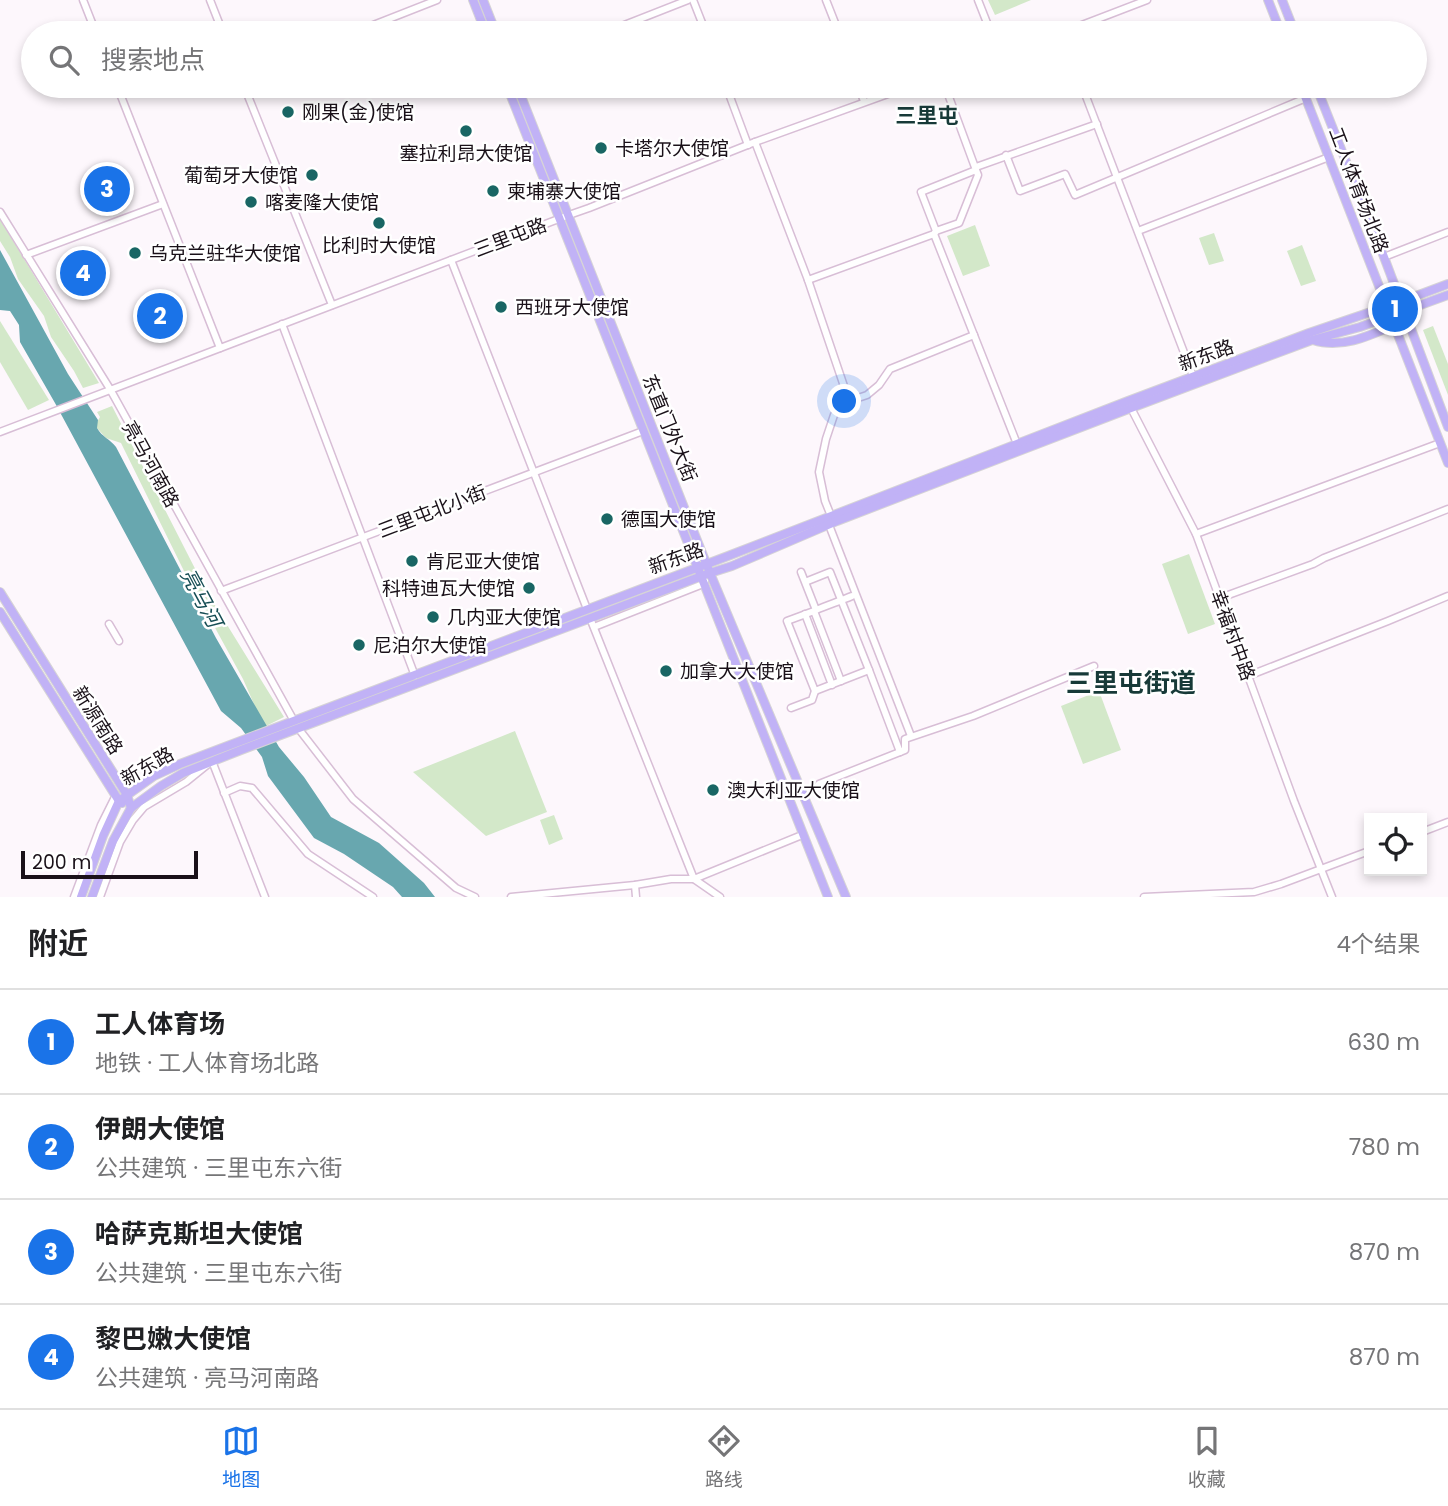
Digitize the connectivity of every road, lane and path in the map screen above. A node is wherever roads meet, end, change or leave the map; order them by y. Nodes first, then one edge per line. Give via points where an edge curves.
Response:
1 (83, 0) edge
2 (210, 0) edge
3 (437, 0) edge
4 (473, 0) edge
5 (483, 0) edge
6 (691, 0) edge
7 (826, 0) edge
8 (978, 0) edge
9 (1146, 0) edge
10 (1269, 0) edge
11 (1282, 0) edge
12 (91, 21) edge
13 (218, 21) edge
14 (384, 21) edge
15 (481, 21) edge
16 (491, 21) edge
17 (636, 21) edge
18 (701, 21) edge
19 (834, 21) edge
20 (986, 21) edge
21 (1093, 21) edge
22 (1277, 21) edge
23 (1290, 21) edge
24 (122, 98) edge
25 (249, 98) edge
26 (512, 98) edge
27 (522, 98) edge
28 (731, 98) edge
29 (862, 98) edge
30 (876, 98) edge
31 (949, 98) edge
32 (1087, 98) edge
33 (1321, 98) edge
34 (1306, 99) joint
35 (864, 102) junction
36 (1097, 124) junction
37 (752, 144) junction
38 (1006, 155) junction
39 (1329, 157) junction
40 (976, 169) junction
41 (1118, 177) junction
42 (163, 204) junction
43 (0, 212) edge
44 (569, 215) junction
45 (559, 219) junction
46 (1138, 231) junction
47 (1448, 232) edge
48 (935, 233) junction
49 (26, 255) junction
50 (1384, 257) junction
51 (451, 260) junction
52 (808, 280) junction
53 (1448, 284) edge
54 (1448, 295) edge
55 (1400, 302) junction
56 (332, 305) junction
57 (1387, 306) junction
58 (1404, 312) junction
59 (1392, 321) junction
60 (282, 324) junction
61 (974, 335) junction
62 (220, 348) junction
63 (1193, 376) junction
64 (110, 389) junction
65 (849, 401) junction
66 (1131, 408) junction
67 (1448, 427) edge
68 (643, 431) junction
69 (0, 432) edge
70 (1440, 443) junction
71 (1017, 444) junction
72 (1448, 463) edge
73 (533, 473) junction
74 (1448, 509) edge
75 (830, 520) junction
76 (1196, 534) junction
77 (362, 537) junction
78 (707, 563) junction
79 (697, 567) junction
80 (801, 572) dead end
81 (710, 573) junction
82 (702, 580) junction
83 (221, 591) junction
84 (0, 592) edge
85 (852, 596) dead end
86 (1448, 596) edge
87 (1220, 598) junction
88 (841, 600) junction
89 (587, 609) junction
90 (815, 611) junction
91 (0, 612) edge
92 (805, 614) junction
93 (592, 622) junction
94 (108, 624) dead end
95 (119, 641) dead end
96 (1094, 666) dead end
97 (869, 670) junction
98 (415, 676) junction
99 (1248, 676) junction
100 (841, 681) junction
101 (832, 685) junction
102 (815, 691) junction
103 (791, 708) dead end
104 (296, 725) junction
105 (911, 736) junction
106 (239, 746) junction
107 (900, 752) junction
108 (212, 761) junction
109 (818, 784) dead end
110 (224, 793) junction
111 (121, 795) junction
112 (131, 808) junction
113 (1448, 822) edge
114 (1427, 830) edge
115 (802, 835) junction
116 (1364, 853) edge
117 (1321, 869) junction
118 (694, 879) junction
119 (635, 885) junction
120 (636, 896) edge
121 (1179, 896) edge
122 (74, 897) edge
123 (81, 897) edge
124 (92, 897) edge
125 (100, 897) edge
126 (265, 897) edge
127 (373, 897) edge
128 (475, 897) edge
129 (511, 897) edge
130 (720, 897) edge
131 (828, 897) edge
132 (846, 897) edge
133 (1144, 897) edge
134 (1332, 897) edge

1 - 12 street
2 - 13 street
3 - 14 street
4 - 15 main road
5 - 16 main road
6 - 17 street
6 - 18 street
7 - 19 street
8 - 20 street
9 - 21 street
10 - 22 main road
11 - 23 main road
24 - 42 street
25 - 56 street
26 - 45 main road, 东直门外大街
27 - 44 main road, 东直门外大街
28 - 37 street
29 - 35 street
30 - 35 street, 三里屯路
31 - 40 street
32 - 36 street
33 - 50 main road, 工人体育场北路
34 - 39 main road, 工人体育场北路
34 - 41 street
35 - 37 street, 三里屯路
36 - 38 street
36 - 41 street
37 - 44 street, 三里屯路
37 - 52 street
38 - 40 street
38 - 41 street via 1020,191 1065,174 1075,195
39 - 46 street
39 - 57 main road, 工人体育场北路
40 - 48 street via 978,175 959,223
40 - 48 street via 921,192
41 - 46 street
42 - 49 street
42 - 62 street
43 - 49 street, 亮马河南路
44 - 45 street, 三里屯路
44 - 78 main road, 东直门外大街
45 - 51 street, 三里屯路
45 - 68 main road, 东直门外大街
46 - 63 street
47 - 50 street
48 - 52 street
48 - 61 street
49 - 64 street, 亮马河南路
50 - 55 main road, 工人体育场北路
51 - 56 street, 三里屯路
51 - 73 street
52 - 65 street
53 - 55 main road, 新东路
54 - 58 main road, 新东路
55 - 57 main road, 新东路
55 - 58 main road, 工人体育场北路
56 - 60 street, 三里屯路
57 - 59 main road, 工人体育场北路
57 - 63 main road, 新东路
58 - 59 main road, 新东路
58 - 67 main road, 工人体育场北路
59 - 66 main road, 新东路 via 1342,343 1312,340
59 - 70 main road, 工人体育场北路
60 - 62 street, 三里屯路
60 - 77 street
61 - 65 street via 890,369 867,395
61 - 71 street
62 - 64 street, 三里屯路
63 - 71 main road, 新东路
64 - 69 street, 三里屯路
64 - 83 street, 亮马河南路
65 - 75 street via 834,415 819,472
66 - 75 main road, 新东路
66 - 76 street, 幸福村中路
68 - 73 street, 三里屯北小街
68 - 79 main road, 东直门外大街
70 - 72 main road, 工人体育场北路
70 - 76 street
71 - 75 main road, 新东路
73 - 77 street, 三里屯北小街
73 - 89 street
74 - 87 street
75 - 78 main road, 新东路
75 - 81 main road, 新东路
75 - 105 street
76 - 87 street, 幸福村中路
77 - 83 street, 三里屯北小街
77 - 98 street
78 - 79 main road, 新东路
78 - 81 main road, 东直门外大街
79 - 82 main road, 东直门外大街
79 - 89 main road, 新东路
80 - 90 street
81 - 82 main road, 新东路
81 - 132 main road, 东直门外大街
82 - 93 main road, 新东路
82 - 115 main road, 东直门外大街
83 - 104 street, 亮马河南路
84 - 111 main road, 新源南路
85 - 88 street
86 - 99 street
87 - 99 street, 幸福村中路
88 - 90 street
88 - 90 street via 830,572 805,582
88 - 97 street
89 - 98 main road, 新东路
90 - 92 street
90 - 100 street
91 - 111 main road, 新源南路
92 - 101 street
92 - 102 street via 787,621
93 - 104 main road, 新东路
93 - 118 street
94 - 95 street
96 - 105 street via 974,716
97 - 100 street
97 - 107 street
98 - 104 main road, 新东路
99 - 117 street, 幸福村中路
100 - 101 street
101 - 102 street
102 - 103 street via 812,700
104 - 106 main road, 新东路
104 - 128 street, 亮马河南路 via 353,799 456,888
105 - 107 street
106 - 108 main road, 新东路
106 - 111 main road, 新东路 via 180,764
107 - 109 street
108 - 110 street
108 - 112 main road, 新东路 via 183,773
108 - 125 street via 144,807 133,820
110 - 126 street
110 - 127 street via 240,786 252,788 308,854
111 - 112 main road, 新源南路
111 - 122 street via 102,825
111 - 123 main road, 新东路
112 - 124 main road, 新东路
113 - 114 street
115 - 118 street
115 - 131 main road, 东直门外大街
116 - 117 street
117 - 121 street via 1254,892
117 - 134 street, 幸福村中路
118 - 119 street
118 - 130 street
119 - 120 street
119 - 129 street
121 - 133 street

